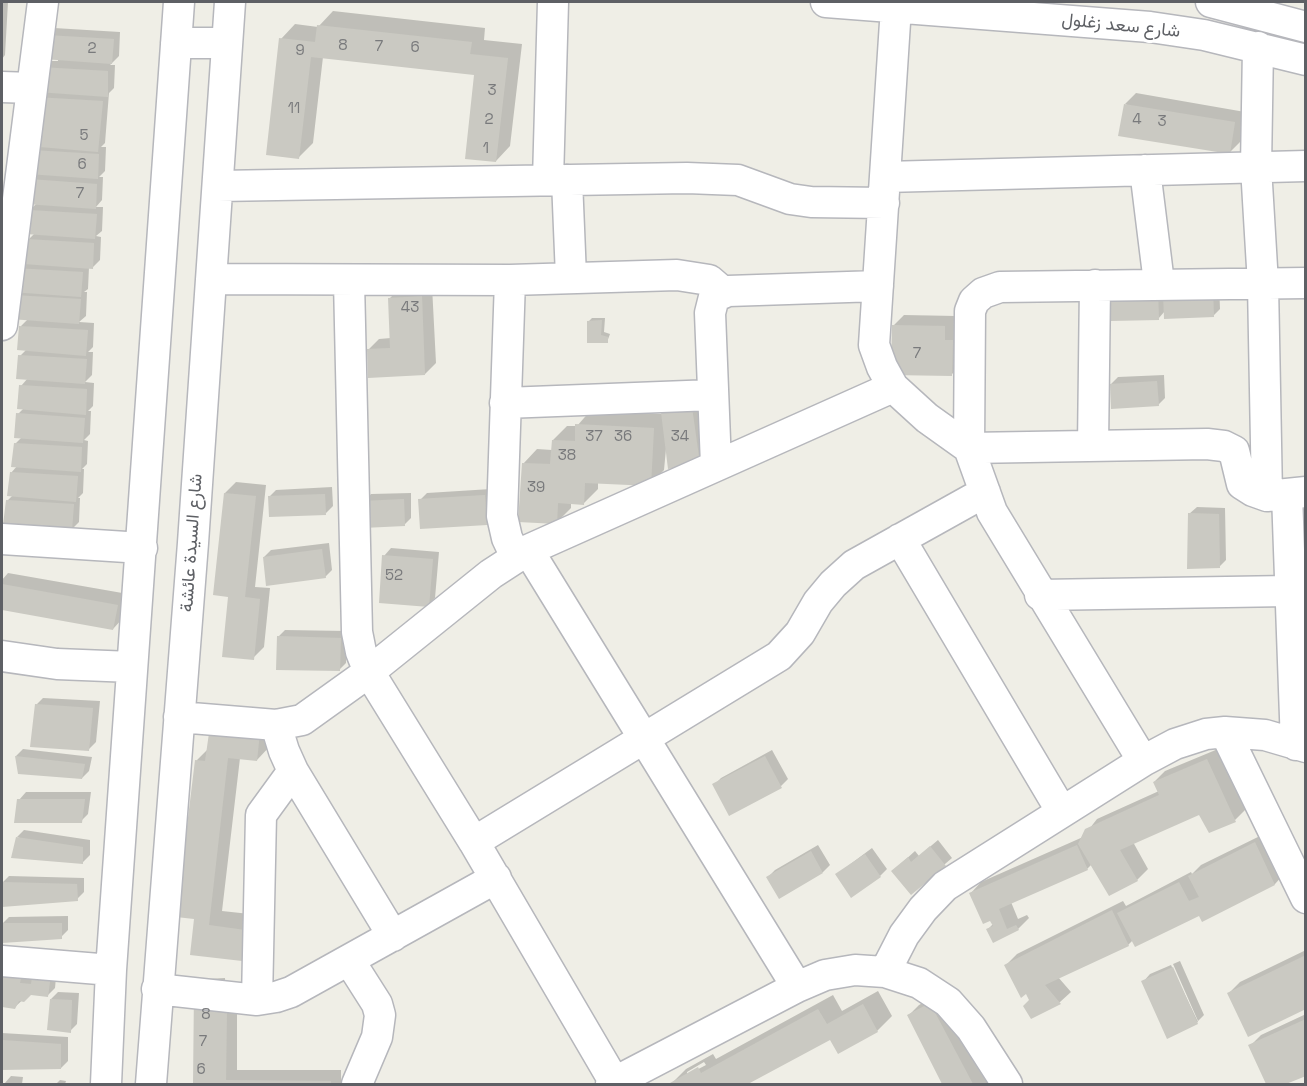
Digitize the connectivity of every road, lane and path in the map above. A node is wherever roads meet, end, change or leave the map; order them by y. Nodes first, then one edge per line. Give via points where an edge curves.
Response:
1 (43, 2) edge
2 (179, 2) edge
3 (230, 2) edge
4 (553, 2) edge
5 (826, 2) edge
6 (1211, 2) edge
7 (897, 7) junction
8 (1151, 14) edge
9 (1305, 27) edge
10 (176, 43) junction
11 (227, 43) junction
12 (1258, 47) junction
13 (1305, 60) edge
14 (2, 87) edge
15 (32, 88) junction
16 (1305, 166) edge
17 (1257, 167) junction
18 (1145, 170) junction
19 (557, 180) junction
20 (218, 186) junction
21 (884, 190) junction
22 (8, 212) edge
23 (571, 278) junction
24 (211, 279) junction
25 (510, 280) junction
26 (349, 281) junction
27 (1305, 283) edge
28 (1159, 284) junction
29 (1263, 284) junction
30 (1095, 285) junction
31 (878, 286) junction
32 (723, 292) junction
33 (2, 326) edge
34 (893, 387) junction
35 (712, 395) junction
36 (505, 403) junction
37 (1093, 446) junction
38 (969, 448) junction
39 (716, 465) junction
40 (985, 492) junction
41 (146, 494) junction
42 (1287, 494) edge
43 (196, 496) junction
44 (2, 539) edge
45 (900, 539) junction
46 (142, 548) junction
47 (522, 554) junction
48 (1289, 591) junction
49 (1040, 595) junction
50 (2, 656) edge
51 (132, 667) junction
52 (369, 672) junction
53 (179, 717) junction
54 (276, 725) junction
55 (1225, 732) junction
56 (643, 740) junction
57 (1301, 746) edge
58 (1143, 761) junction
59 (293, 771) junction
60 (1062, 812) junction
61 (474, 842) junction
62 (118, 876) junction
63 (496, 878) junction
64 (166, 881) junction
65 (1305, 898) edge
66 (393, 936) junction
67 (350, 960) junction
68 (2, 961) edge
69 (111, 970) junction
70 (885, 972) junction
71 (797, 987) junction
72 (157, 989) junction
73 (257, 1000) junction
74 (106, 1084) edge
75 (151, 1084) edge
76 (357, 1084) edge
77 (613, 1084) edge
78 (1007, 1084) edge

1 - 15 street
2 - 10 street
3 - 11 street, شارع السيدة عائشة
4 - 19 street
5 - 7 street, شارع سعد زغلول
6 - 9 street
7 - 8 street, شارع سعد زغلول
7 - 21 street
8 - 12 street, شارع سعد زغلول
10 - 11 street
10 - 41 street
11 - 20 street, شارع السيدة عائشة
12 - 13 street, شارع سعد زغلول
12 - 17 street
14 - 15 street
15 - 22 street
16 - 17 street
17 - 18 street
17 - 29 street
18 - 21 street
18 - 28 street
19 - 20 street
19 - 21 street via 738,180 790,199 811,202
19 - 23 street
20 - 24 street, شارع السيدة عائشة
21 - 31 street
22 - 33 street
23 - 25 street
23 - 32 street via 692,275 709,280
24 - 26 street
24 - 43 street, شارع السيدة عائشة
25 - 26 street
25 - 36 street
26 - 52 street via 357,632
27 - 29 street
28 - 29 street
28 - 30 street
29 - 42 street
30 - 37 street
30 - 38 street via 1000,287 974,301 970,311
31 - 32 street
31 - 34 street via 874,345
32 - 35 street via 714,297 710,306
34 - 38 street
34 - 39 street
35 - 36 street
35 - 39 street
36 - 47 street via 502,516 507,538
37 - 38 street
37 - 42 street via 1224,446 1234,451 1242,484
38 - 40 street
39 - 47 street
40 - 45 street
40 - 49 street via 1003,533
41 - 43 street
41 - 46 street
42 - 48 street
43 - 53 street, شارع السيدة عائشة
44 - 46 street
45 - 56 street via 854,565 833,584 779,656
45 - 60 street
46 - 51 street
47 - 52 street via 491,574
47 - 56 street
48 - 49 street
48 - 57 street
49 - 58 street
50 - 51 street via 57,664
51 - 62 street
52 - 54 street via 302,720
52 - 61 street
53 - 54 street
53 - 64 street, شارع السيدة عائشة
54 - 59 street
55 - 57 street via 1265,735
55 - 58 street via 1175,744
55 - 65 street
56 - 61 street
56 - 71 street
58 - 60 street
59 - 66 street
59 - 73 street via 265,807 260,826
60 - 70 street via 945,886 904,935
61 - 63 street
62 - 64 street
62 - 69 street
63 - 66 street
63 - 77 street
64 - 72 street, شارع السيدة عائشة
66 - 67 street
67 - 73 street via 291,992
67 - 76 street via 380,1015 377,1037
68 - 69 street
69 - 74 street
70 - 71 street via 855,970 825,975
70 - 78 street via 919,983 948,1002 971,1028
71 - 77 street
72 - 73 street
72 - 75 street, شارع السيدة عائشة

